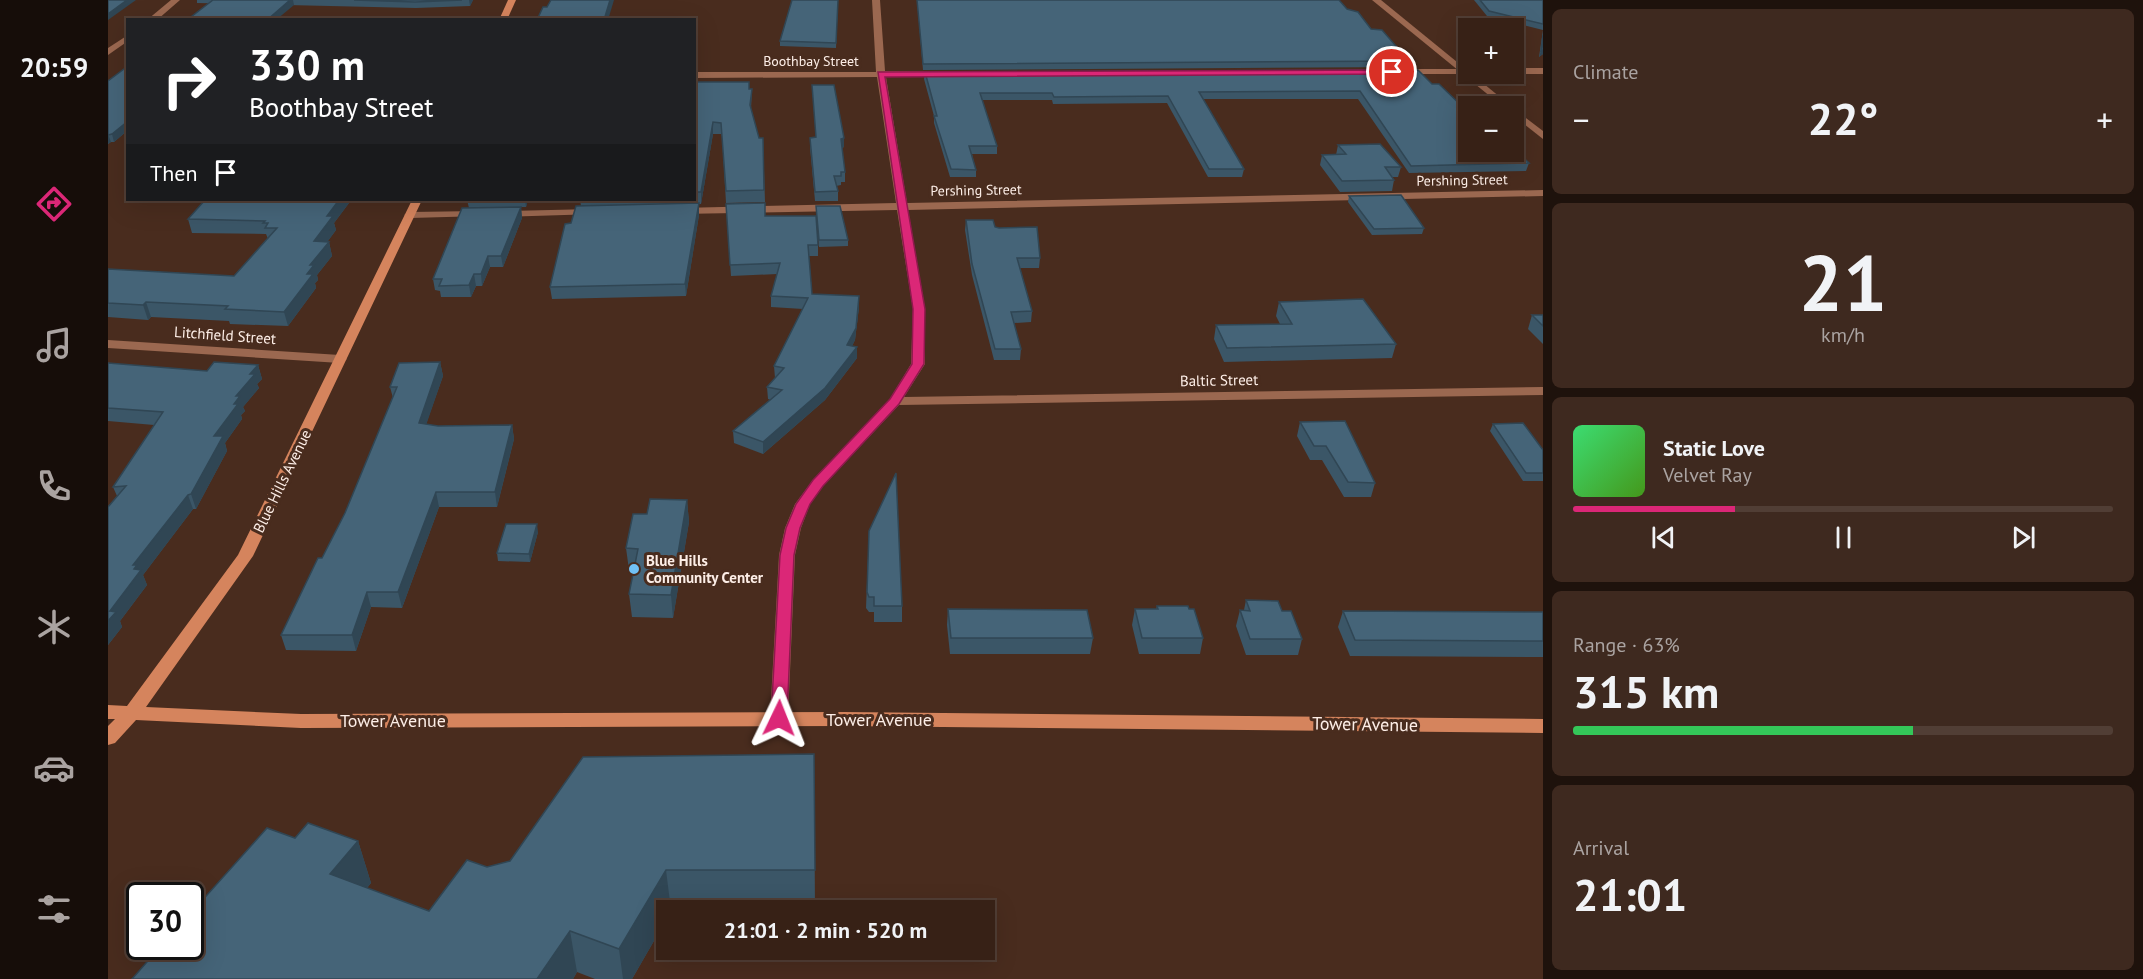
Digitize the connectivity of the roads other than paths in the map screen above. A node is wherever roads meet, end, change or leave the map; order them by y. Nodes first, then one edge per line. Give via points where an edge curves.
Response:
1 (176, 0) edge
2 (512, 0) edge
3 (876, 0) edge
4 (1376, 0) edge
5 (154, 18) edge
6 (504, 18) edge
7 (126, 38) edge
8 (108, 52) edge
9 (1458, 65) edge
10 (1524, 71) edge
11 (1543, 71) edge
12 (1392, 72) edge
13 (1458, 72) edge
14 (881, 74) junction
15 (955, 74) edge
16 (696, 75) edge
17 (1481, 84) edge
18 (1495, 96) edge
19 (1524, 120) edge
20 (1543, 136) edge
21 (1543, 193) edge
22 (417, 201) edge
23 (903, 207) junction
24 (665, 211) edge
25 (606, 212) edge
26 (410, 215) junction
27 (108, 344) edge
28 (340, 359) junction
29 (1543, 391) edge
30 (895, 401) junction
31 (108, 712) edge
32 (131, 714) junction
33 (779, 718) junction
34 (1543, 726) edge
35 (108, 738) edge

1 - 5 street
2 - 6 main road
3 - 14 street
4 - 9 street
7 - 8 street
10 - 11 street
12 - 13 street
14 - 15 street, Boothbay Street
14 - 16 street, Boothbay Street
14 - 23 street
17 - 18 street
19 - 20 street
21 - 23 street, Pershing Street
22 - 26 main road, Blue Hills Avenue
23 - 24 street, Pershing Street
23 - 30 street via 919,309 920,341 918,364
25 - 26 street
26 - 28 main road, Blue Hills Avenue
27 - 28 street, Litchfield Street
28 - 32 main road, Blue Hills Avenue via 245,556
29 - 30 street, Baltic Street
30 - 33 street via 818,483 793,528 787,555
31 - 32 main road, Tower Avenue
32 - 33 main road, Tower Avenue via 301,721
32 - 35 main road, Blue Hills Avenue
33 - 34 main road, Tower Avenue

